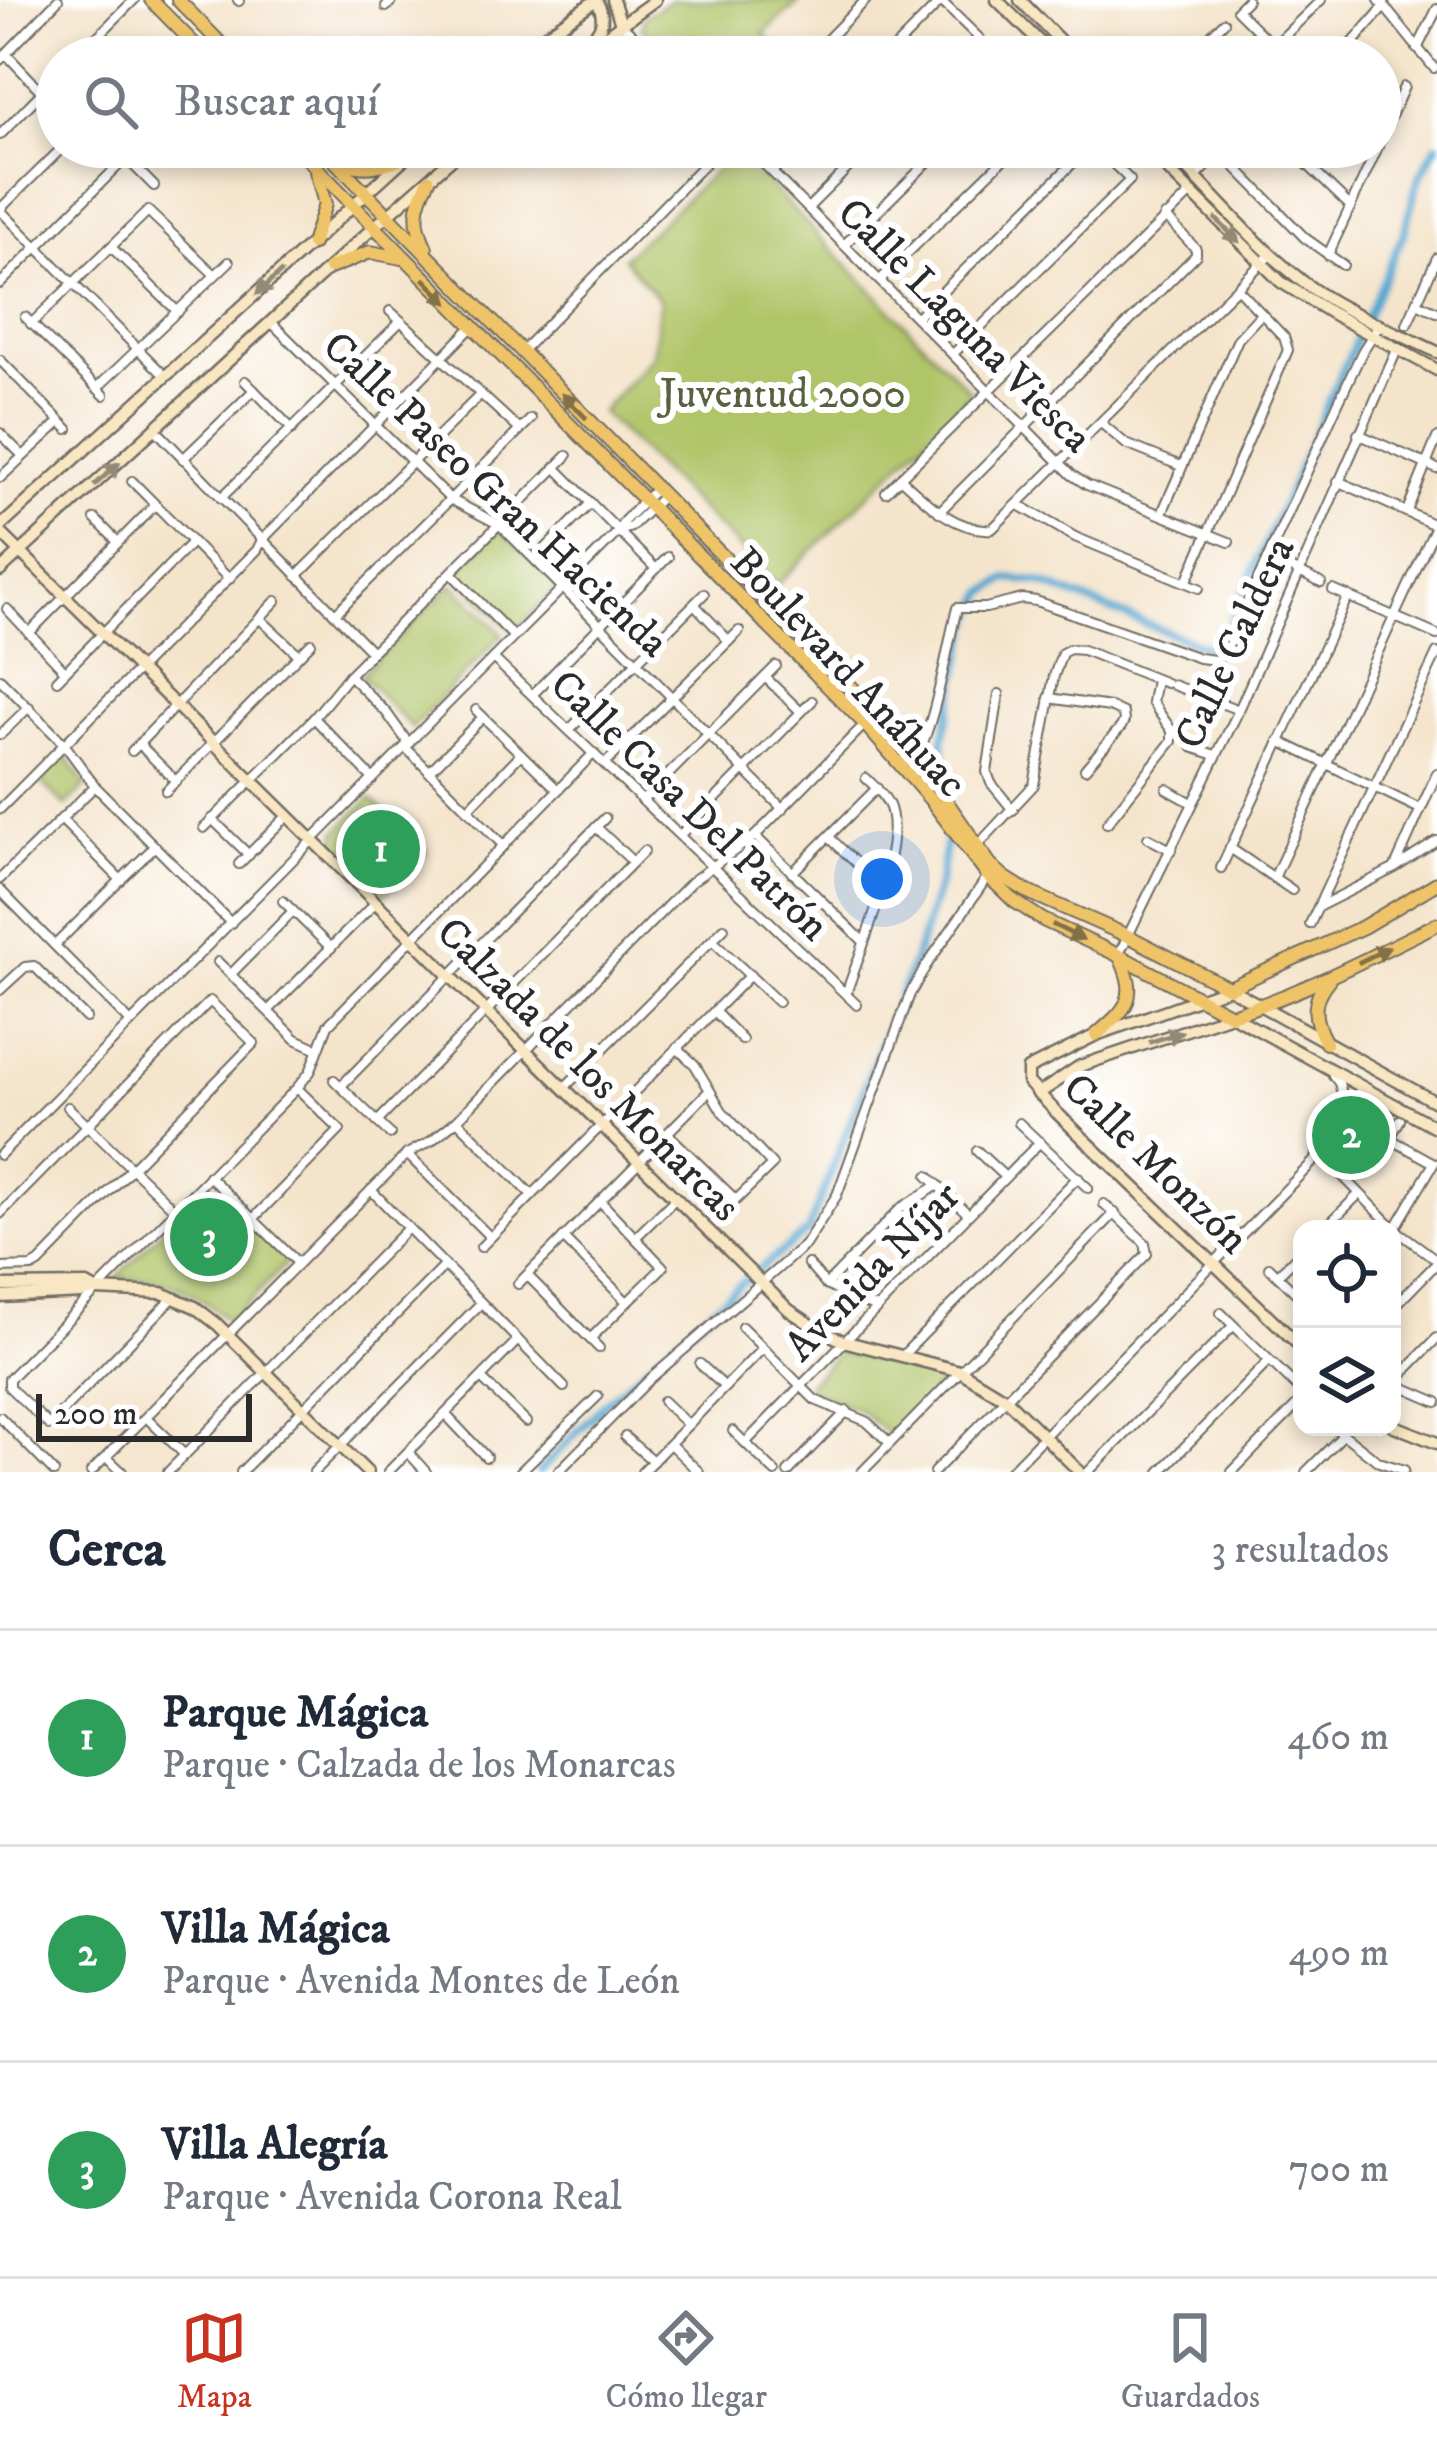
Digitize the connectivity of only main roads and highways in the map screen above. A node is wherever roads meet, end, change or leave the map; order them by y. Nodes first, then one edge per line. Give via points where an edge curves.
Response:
1 (151, 0) edge
2 (178, 0) edge
3 (187, 36) edge
4 (213, 36) edge
5 (314, 168) edge
6 (316, 168) edge
7 (342, 168) edge
8 (429, 180) road end
9 (312, 244) road end
10 (429, 254) junction
11 (406, 259) junction
12 (330, 268) road end
13 (472, 327) junction
14 (521, 352) junction
15 (973, 849) junction
16 (1437, 883) edge
17 (1437, 925) edge
18 (1119, 956) junction
19 (1332, 976) junction
20 (1096, 1035) road end
21 (1326, 1042) road end

1 - 3 main road
2 - 4 main road
5 - 9 main road via 326,204
6 - 11 main road, Boulevard Anáhuac
7 - 10 main road, Boulevard Anáhuac
8 - 10 main road via 415,217
10 - 14 main road, Boulevard Anáhuac
11 - 12 main road via 370,252
11 -> 13 main road, Boulevard Anáhuac
13 - 14 main road via 511,354
13 - 15 main road, Boulevard Anáhuac via 865,724
15 -> 14 main road, Boulevard Anáhuac via 876,712
15 - 16 main road, Boulevard Anáhuac via 1019,887 1228,988 1345,936
15 -> 18 main road, Boulevard Anáhuac via 988,876 1027,910
19 -> 17 main road
18 - 19 main road, Boulevard Anáhuac via 1232,1015
18 - 20 main road via 1129,998
19 - 21 main road via 1314,1008

